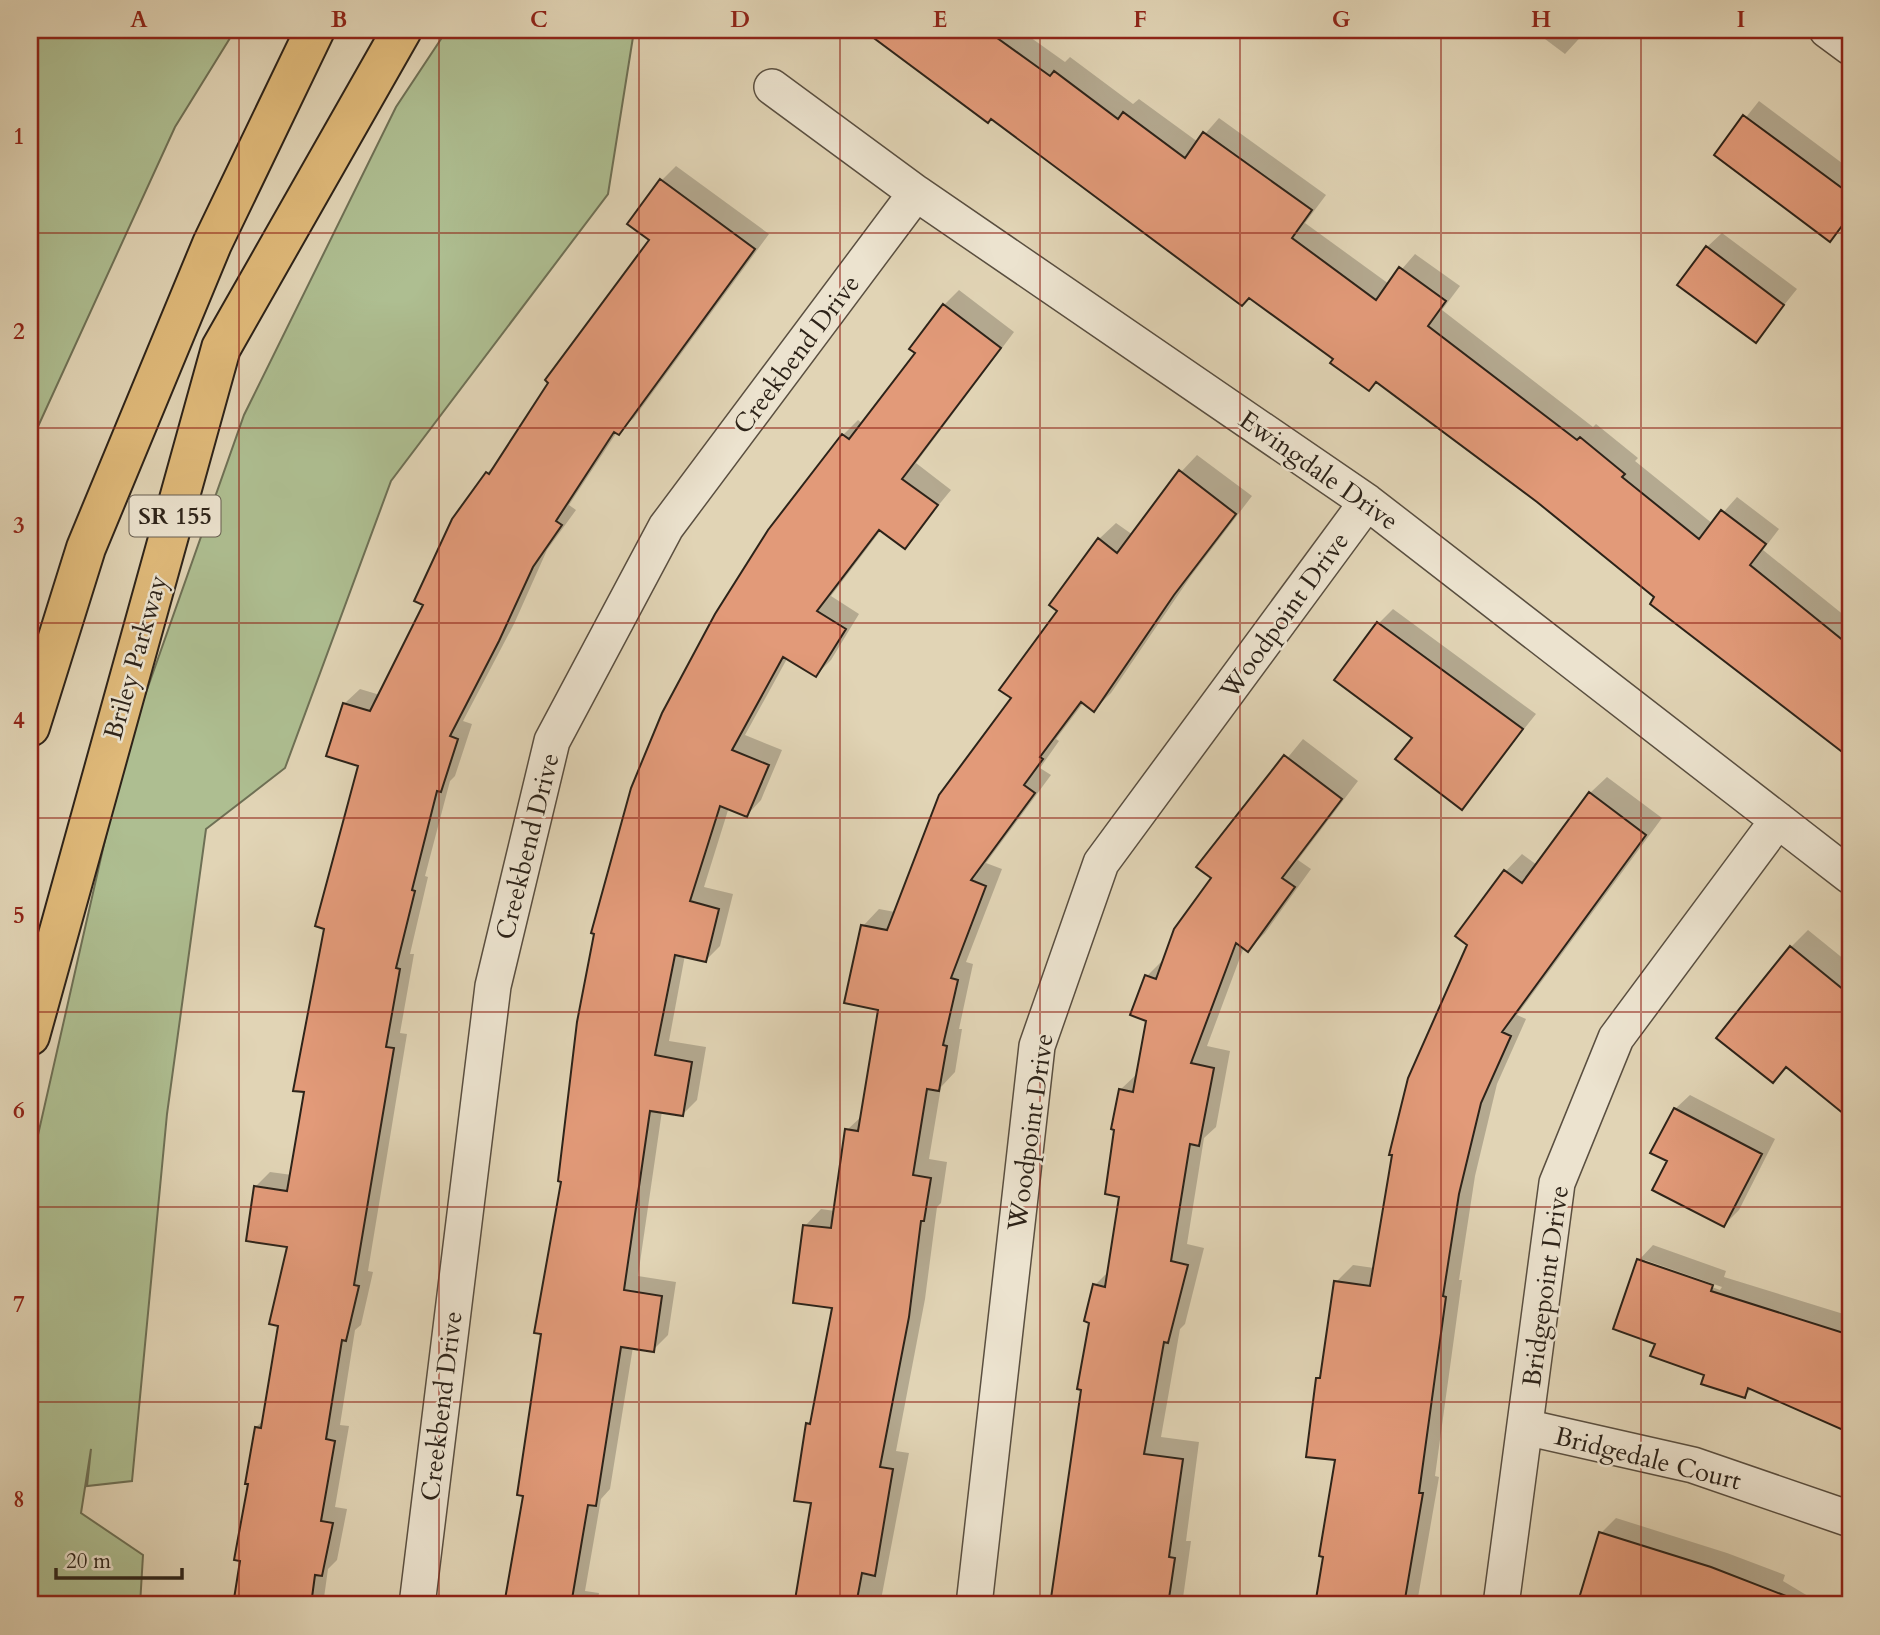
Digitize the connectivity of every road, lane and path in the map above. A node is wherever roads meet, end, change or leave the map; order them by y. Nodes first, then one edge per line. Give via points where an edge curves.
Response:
1 (315, 30) edge
2 (402, 30) edge
3 (1828, 30) edge
4 (1850, 47) edge
5 (772, 86) dead end
6 (916, 193) junction
7 (1367, 502) junction
8 (30, 727) edge
9 (1777, 820) junction
10 (1850, 876) edge
11 (30, 1036) edge
12 (1525, 1427) junction
13 (1850, 1519) edge
14 (417, 1605) edge
15 (974, 1605) edge
16 (1501, 1605) edge

1 - 8 highway, SR 155 via 212,244 86,548
2 - 11 highway, Briley Parkway / SR 155 via 221,348
3 - 4 street
5 - 6 street, Ewingdale Drive
6 - 7 street, Ewingdale Drive
6 - 14 street, Creekbend Drive via 666,527 552,741 493,986
7 - 9 street, Ewingdale Drive
7 - 15 street, Woodpoint Drive via 1101,863 1037,1046
9 - 10 street, Ewingdale Drive
9 - 12 street, Bridgepoint Drive via 1616,1038 1557,1183
12 - 13 street, Bridgedale Court via 1693,1465
12 - 16 street, Bridgepoint Drive

